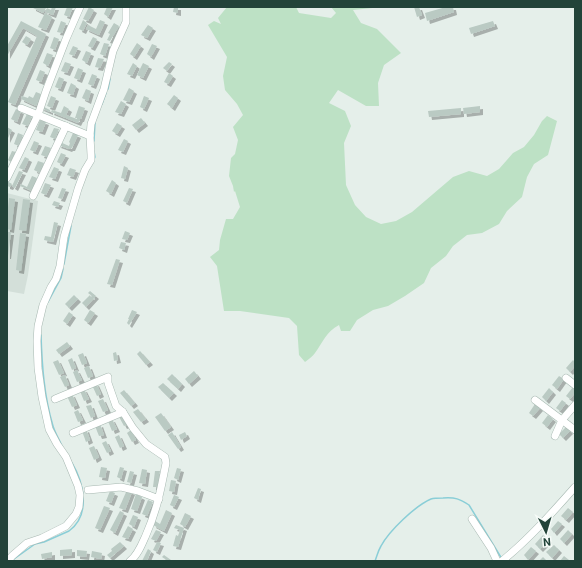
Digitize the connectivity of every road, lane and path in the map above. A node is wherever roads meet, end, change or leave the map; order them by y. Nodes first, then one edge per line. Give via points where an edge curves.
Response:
1 (80, 7) edge
2 (126, 7) edge
3 (21, 108) dead end
4 (38, 115) junction
5 (66, 126) junction
6 (90, 136) junction
7 (7, 178) edge
8 (33, 196) dead end
9 (566, 378) dead end
10 (575, 384) edge
11 (55, 399) dead end
12 (535, 400) dead end
13 (575, 405) edge
14 (123, 412) junction
15 (562, 420) junction
16 (575, 430) edge
17 (73, 433) dead end
18 (555, 436) dead end
19 (575, 487) edge
20 (88, 490) dead end
21 (159, 499) junction
22 (472, 519) dead end
23 (8, 561) edge
24 (130, 561) edge
25 (497, 561) edge
26 (502, 561) edge

1 - 4 street via 56,63
2 - 6 street via 126,22 113,51 104,90 91,124
3 - 4 street
4 - 5 street
4 - 7 street
5 - 6 street
5 - 8 street
6 - 23 street via 91,160 78,189 64,237 56,279 40,315 37,341 42,397 50,429 66,457 78,486 79,507 66,526 27,543
9 - 10 street
11 - 14 street via 108,377 116,406
12 - 15 street
13 - 15 street
14 - 17 street
14 - 21 street via 146,444 165,457
15 - 16 street
15 - 18 street
19 - 26 street
20 - 21 street via 121,487
21 - 24 street via 141,547
22 - 25 street

